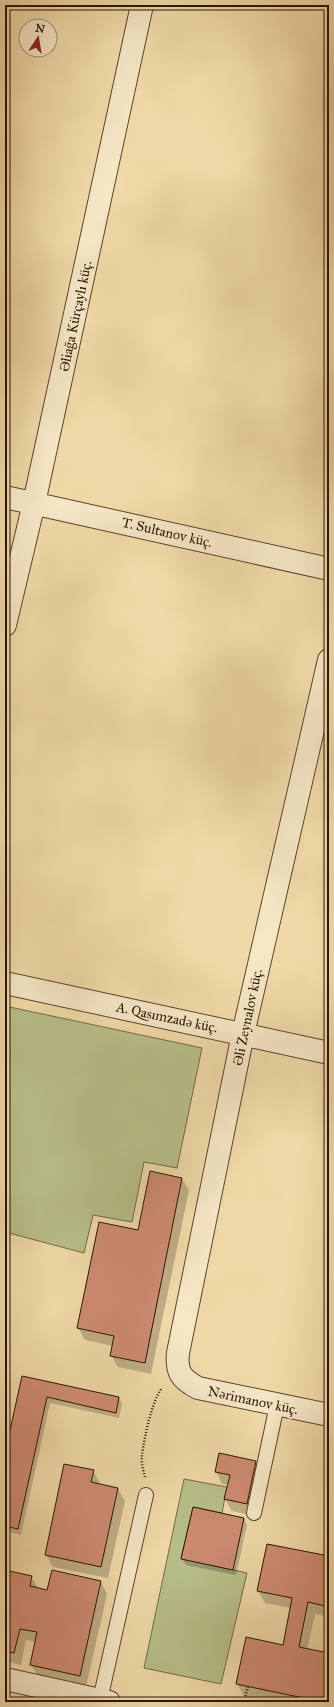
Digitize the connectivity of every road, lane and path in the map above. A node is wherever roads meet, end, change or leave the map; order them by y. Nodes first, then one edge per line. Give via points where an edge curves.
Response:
1 (142, 5) edge
2 (5, 496) edge
3 (34, 503) junction
4 (329, 569) edge
5 (5, 626) edge
6 (329, 660) edge
7 (5, 983) edge
8 (243, 1034) junction
9 (329, 1053) edge
10 (181, 1376) junction
11 (277, 1404) junction
12 (329, 1415) edge
13 (146, 1496) joint
14 (254, 1513) dead end
15 (5, 1679) edge
16 (248, 1686) dead end
17 (103, 1701) edge
18 (244, 1702) edge

1 - 3 street, Əliağa Kürçaylı küç.
2 - 3 street, T. Sultanov küç.
3 - 4 street, T. Sultanov küç.
3 - 5 street, Əliağa Kürçaylı küç.
6 - 8 street, Əli Zeynalov küç.
7 - 8 street, A. Qasımzadə küç.
8 - 9 street, A. Qasımzadə küç.
8 - 10 street, Əli Zeynalov küç. via 178,1353 176,1365
10 - 11 street, Nərimanov küç. via 198,1388
10 - 13 path via 163,1386 153,1405 142,1456
11 - 12 street, Nərimanov küç.
11 - 14 lane
13 - 17 lane
15 - 17 street
16 - 18 path

